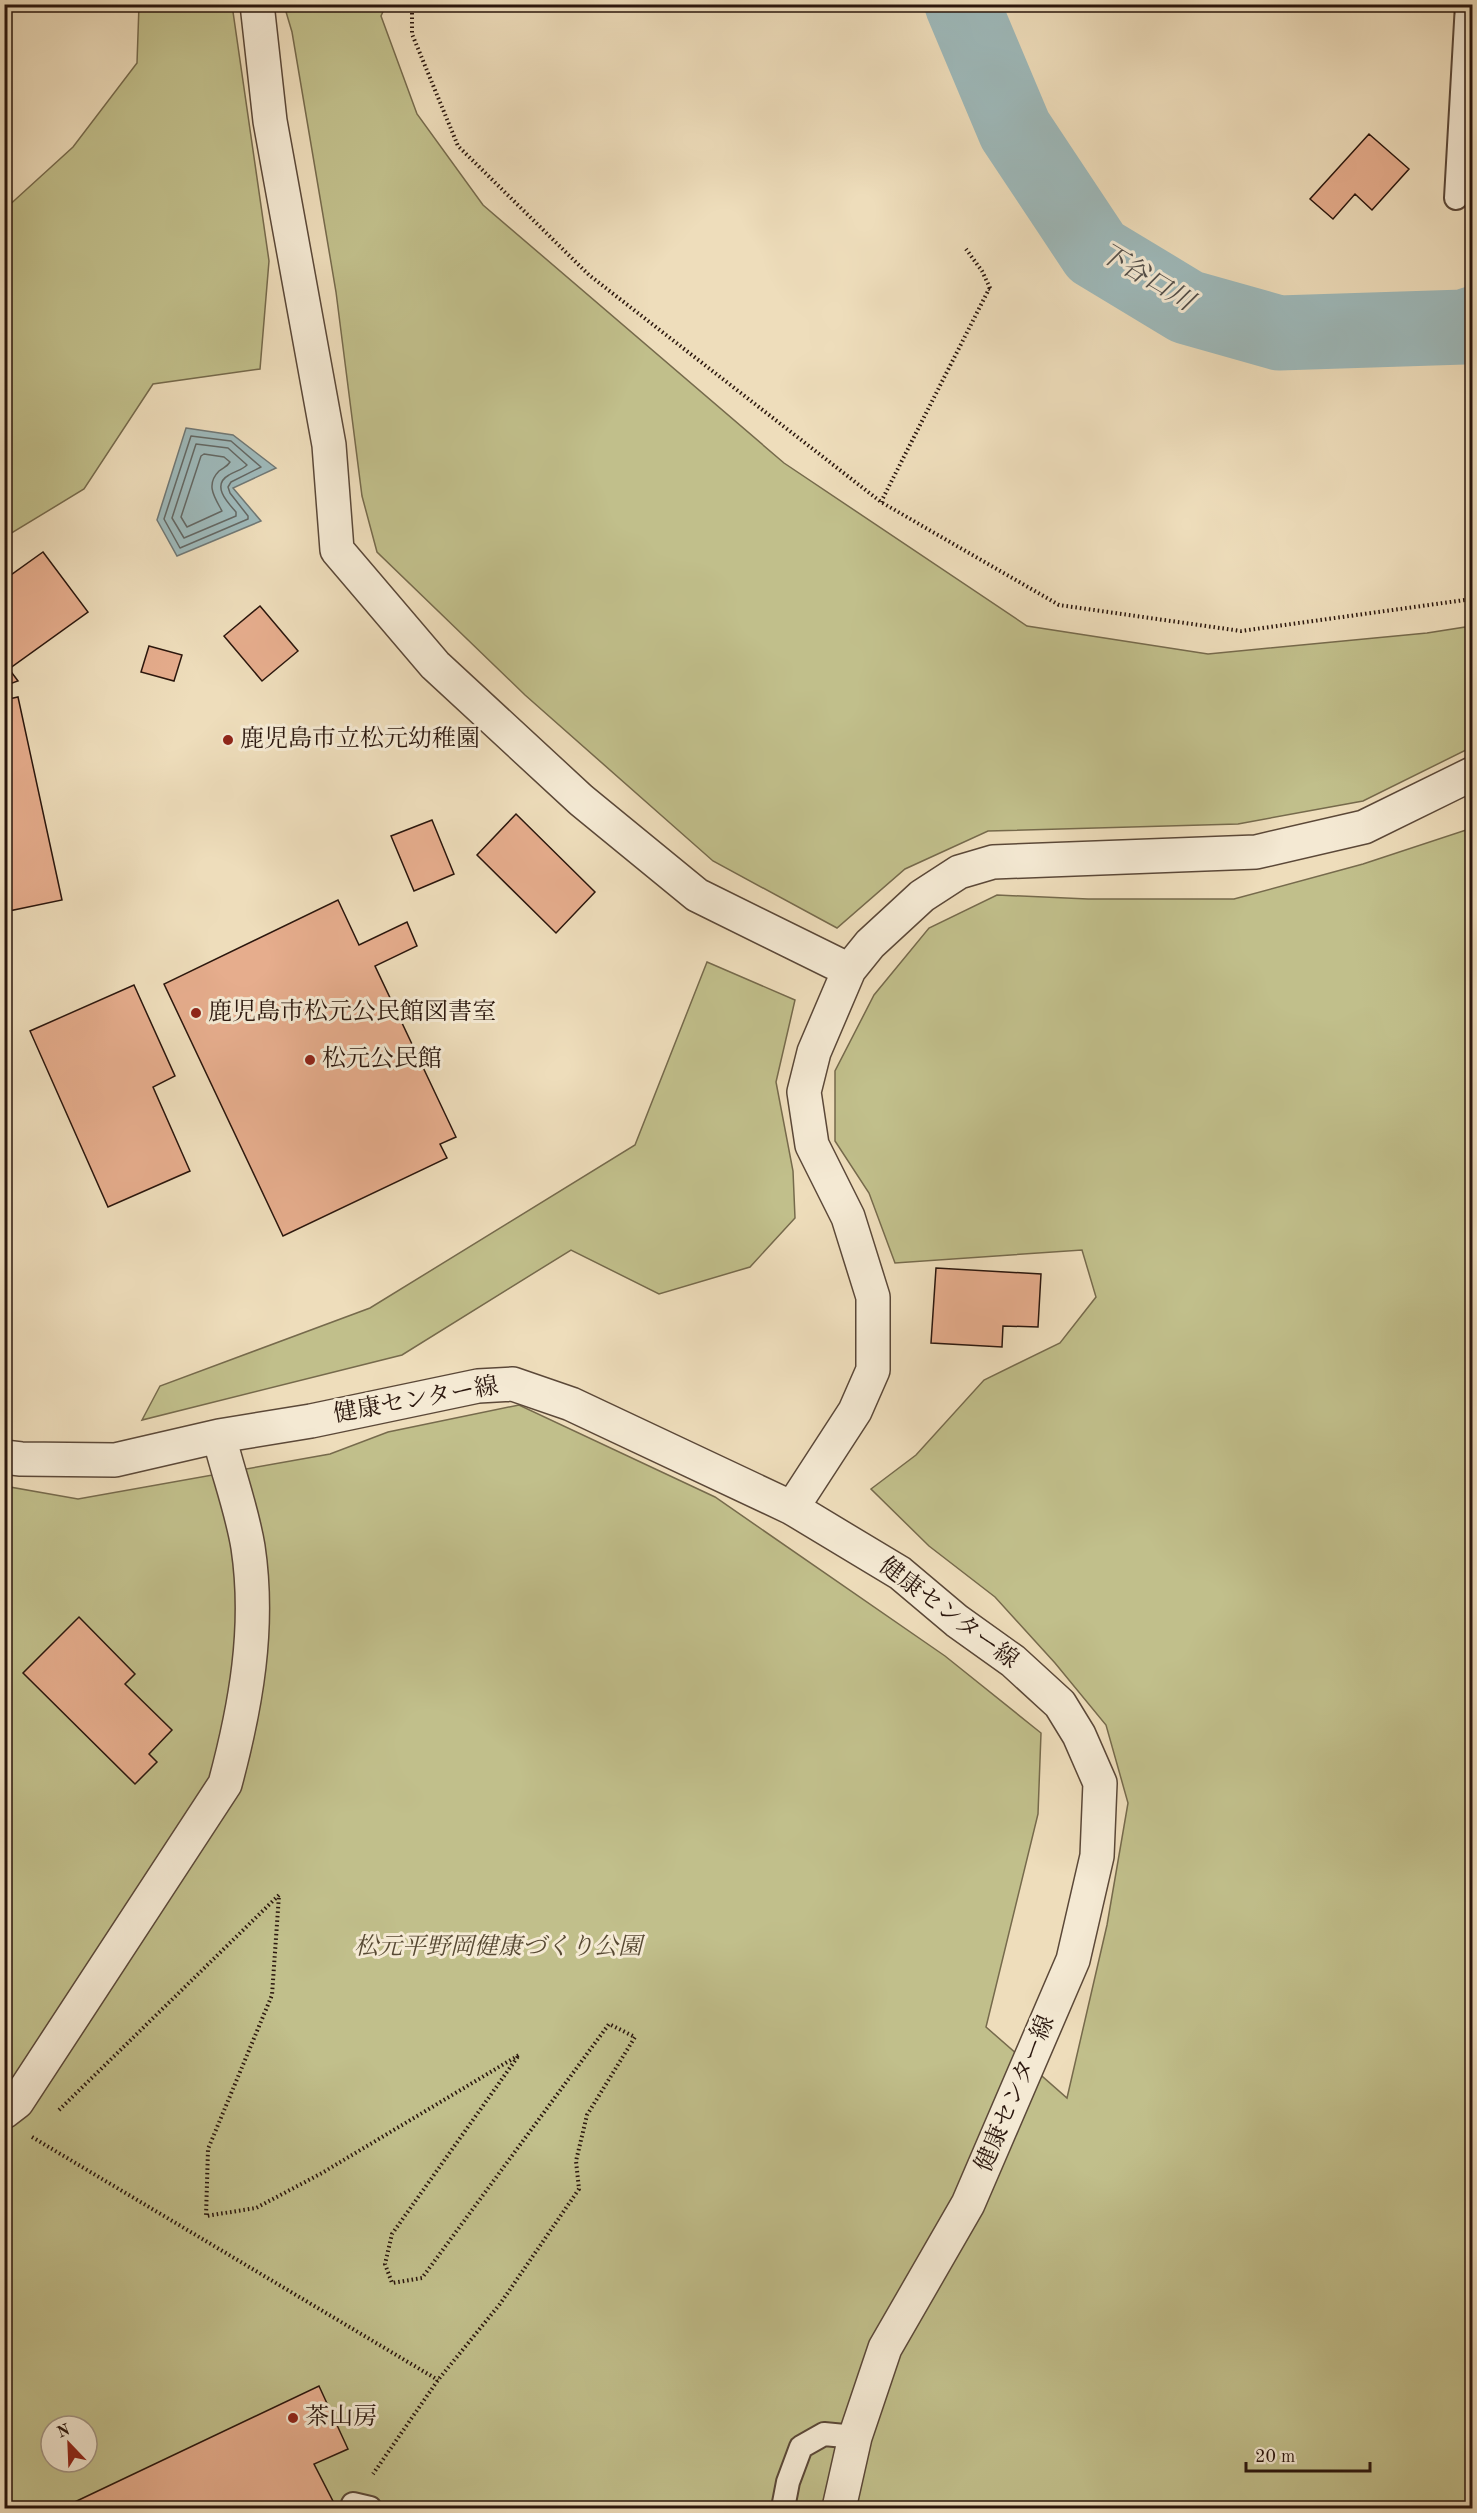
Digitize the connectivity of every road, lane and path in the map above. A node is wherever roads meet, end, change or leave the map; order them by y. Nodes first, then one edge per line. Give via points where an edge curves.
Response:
1 (256, 4) edge
2 (412, 4) edge
3 (1470, 5) edge
4 (1456, 198) dead end
5 (966, 249) dead end
6 (880, 502) junction
7 (1473, 599) edge
8 (1473, 774) edge
9 (849, 970) junction
10 (219, 1436) junction
11 (4, 1457) edge
12 (792, 1508) junction
13 (4, 2112) edge
14 (55, 2112) dead end
15 (31, 2136) dead end
16 (438, 2380) junction
17 (855, 2437) junction
18 (362, 2506) edge
19 (783, 2508) edge
20 (839, 2508) edge

1 - 9 street via 270,121 329,445 337,550 435,665 581,800 697,895
2 - 6 path via 412,34 458,146 589,275
3 - 4 lane
5 - 6 path via 991,290
6 - 7 path via 1059,605 1241,630
8 - 9 street via 1364,827 1256,852 993,862 959,872 922,896 870,944
9 - 12 street via 814,1052 804,1092 812,1145 848,1217 873,1298 873,1370 855,1411
10 - 11 street, 健康センター線 via 115,1460
10 - 12 street, 健康センター線 via 478,1386 513,1384 571,1404
10 - 13 street via 247,1546 253,1608 241,1725 225,1784 17,2102
12 - 17 street, 健康センター線 via 900,1573 1013,1661 1060,1704 1100,1783 1097,1856 1073,1960 968,2204 885,2348
14 - 16 path via 279,1895 272,1995 208,2149 206,2216 256,2208 519,2055 392,2234 385,2264 392,2283 422,2278 609,2024 635,2037 587,2115 576,2161 579,2189 500,2304
15 - 16 path
16 - 18 path
17 - 19 lane via 824,2434 801,2447
17 - 20 street, 健康センター線

